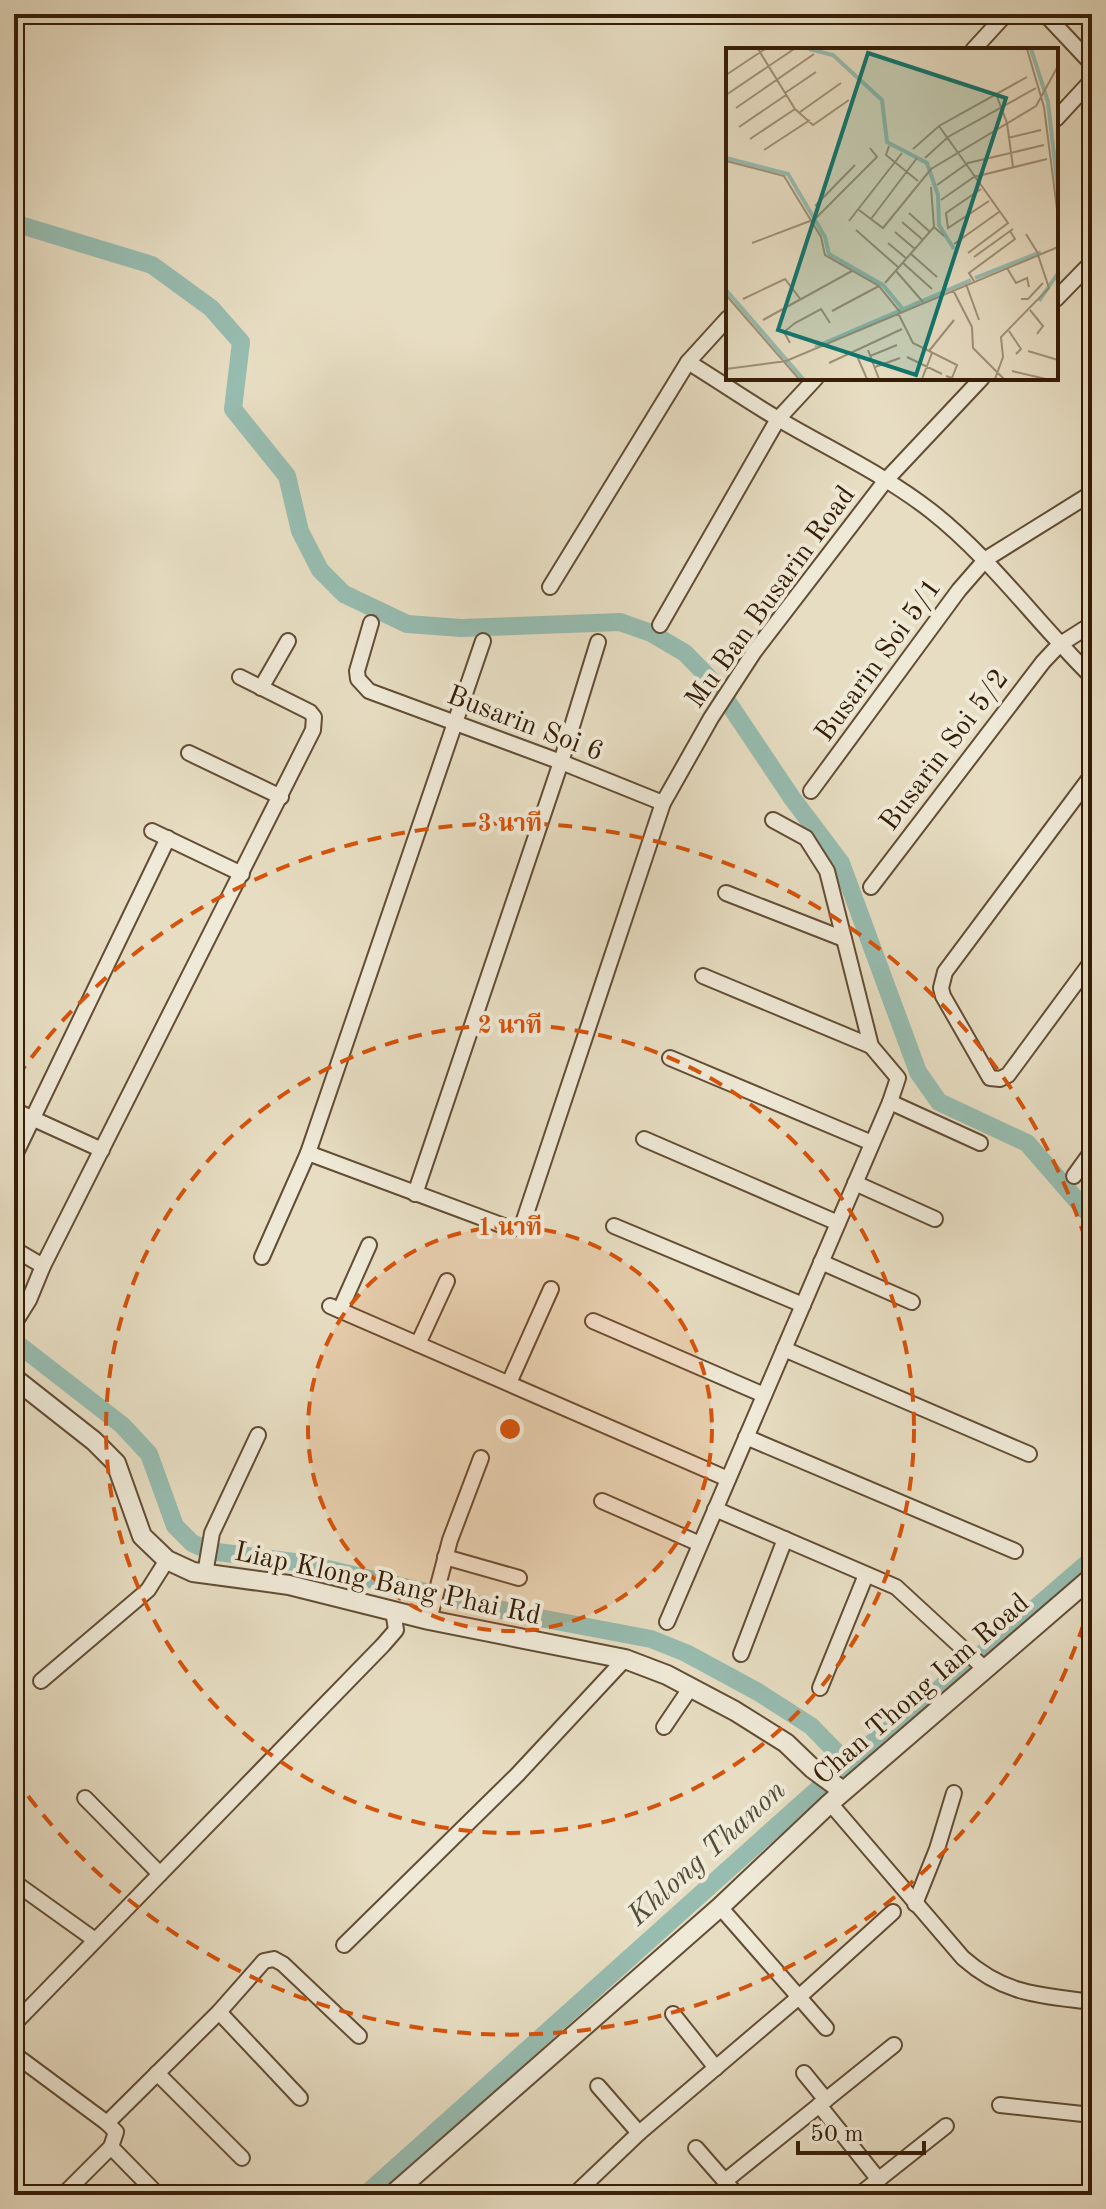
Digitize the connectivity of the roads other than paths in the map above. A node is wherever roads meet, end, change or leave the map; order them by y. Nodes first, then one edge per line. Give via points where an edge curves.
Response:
1 (1006, 14) edge
2 (1045, 14) edge
3 (975, 48) edge
4 (1092, 64) edge
5 (1092, 80) edge
6 (1058, 117) edge
7 (1092, 262) edge
8 (1058, 297) edge
9 (726, 320) edge
10 (688, 362) junction
11 (814, 380) edge
12 (980, 380) edge
13 (778, 419) junction
14 (886, 480) junction
15 (1092, 493) edge
16 (986, 559) junction
17 (550, 587) dead end
18 (371, 623) dead end
19 (1092, 624) edge
20 (660, 625) dead end
21 (288, 641) dead end
22 (483, 641) dead end
23 (598, 642) dead end
24 (1059, 645) junction
25 (240, 677) dead end
26 (1092, 677) edge
27 (261, 688) junction
28 (456, 723) junction
29 (189, 753) dead end
30 (561, 762) junction
31 (1092, 775) edge
32 (811, 791) dead end
33 (281, 797) junction
34 (663, 803) junction
35 (773, 820) dead end
36 (152, 831) dead end
37 (168, 838) junction
38 (242, 874) junction
39 (871, 887) dead end
40 (726, 893) dead end
41 (844, 939) junction
42 (1092, 961) edge
43 (703, 976) dead end
44 (871, 1046) junction
45 (670, 1058) dead end
46 (890, 1102) junction
47 (14, 1110) edge
48 (33, 1119) junction
49 (644, 1139) dead end
50 (872, 1143) junction
51 (980, 1143) dead end
52 (102, 1150) junction
53 (1092, 1151) edge
54 (308, 1153) junction
55 (14, 1157) edge
56 (1074, 1176) dead end
57 (855, 1183) junction
58 (415, 1194) junction
59 (935, 1219) dead end
60 (838, 1223) junction
61 (614, 1226) dead end
62 (369, 1245) dead end
63 (14, 1249) edge
64 (262, 1257) dead end
65 (821, 1262) junction
66 (43, 1266) junction
67 (447, 1281) dead end
68 (551, 1289) dead end
69 (912, 1302) dead end
70 (803, 1305) junction
71 (16, 1321) edge
72 (593, 1321) dead end
73 (418, 1344) junction
74 (784, 1349) junction
75 (14, 1378) edge
76 (509, 1383) junction
77 (764, 1395) junction
78 (258, 1435) dead end
79 (746, 1437) junction
80 (1029, 1454) dead end
81 (481, 1458) dead end
82 (728, 1479) junction
83 (602, 1501) dead end
84 (715, 1509) junction
85 (785, 1539) junction
86 (700, 1544) junction
87 (1015, 1551) dead end
88 (445, 1557) junction
89 (167, 1560) junction
90 (206, 1568) junction
91 (866, 1575) junction
92 (1092, 1577) edge
93 (519, 1578) dead end
94 (393, 1610) junction
95 (432, 1611) junction
96 (667, 1622) dead end
97 (741, 1654) dead end
98 (625, 1659) junction
99 (984, 1668) junction
100 (41, 1681) dead end
101 (691, 1687) junction
102 (820, 1688) dead end
103 (664, 1727) dead end
104 (835, 1793) junction
105 (954, 1793) dead end
106 (85, 1798) dead end
107 (160, 1874) junction
108 (14, 1882) edge
109 (915, 1904) junction
110 (720, 1907) junction
111 (893, 1912) dead end
112 (95, 1940) junction
113 (344, 1945) dead end
114 (799, 1997) junction
115 (1092, 2002) edge
116 (219, 2012) junction
117 (673, 2014) dead end
118 (14, 2024) edge
119 (826, 2028) dead end
120 (359, 2036) dead end
121 (894, 2045) dead end
122 (14, 2054) edge
123 (716, 2068) junction
124 (157, 2073) junction
125 (804, 2073) dead end
126 (598, 2086) dead end
127 (300, 2098) dead end
128 (822, 2103) junction
129 (1000, 2105) dead end
130 (1092, 2115) edge
131 (107, 2123) junction
132 (946, 2126) dead end
133 (639, 2133) junction
134 (111, 2147) junction
135 (696, 2148) dead end
136 (242, 2158) dead end
137 (725, 2181) junction
138 (879, 2186) edge
139 (63, 2195) edge
140 (158, 2195) edge
141 (392, 2195) edge
142 (574, 2195) edge
143 (737, 2195) edge
144 (859, 2195) edge

1 - 3 street
2 - 4 street
5 - 6 street
7 - 8 street
9 - 10 street
10 - 13 street
10 - 17 street
11 - 13 street
12 - 14 street, Mu Ban Busarin Road
13 - 14 street
13 - 20 street
14 - 16 street
14 - 34 street, Mu Ban Busarin Road via 731,684
15 - 16 street, Busarin Soi 5/1
16 - 24 street
16 - 32 street, Busarin Soi 5/1
18 - 28 street, Busarin Soi 6 via 358,679 369,691
19 - 24 street, Busarin Soi 5/2
21 - 27 street
22 - 28 street
23 - 30 street
24 - 26 street
24 - 39 street, Busarin Soi 5/2
25 - 27 street
27 - 33 street via 314,717 313,730
28 - 30 street, Busarin Soi 6
28 - 54 street
29 - 33 street
30 - 34 street, Busarin Soi 6
30 - 58 street
31 - 42 street via 945,972 943,996 990,1078 1008,1075
33 - 38 street
34 - 58 street, Mu Ban Busarin Road via 525,1222 512,1229
35 - 41 street via 806,838 827,871
36 - 37 street
37 - 38 street
37 - 48 street
38 - 52 street
40 - 41 street
41 - 44 street
43 - 44 street
44 - 46 street via 898,1078
45 - 50 street
46 - 50 street
46 - 51 street
47 - 48 street
48 - 52 street
48 - 55 street
49 - 60 street
50 - 57 street
52 - 66 street
53 - 56 street
54 - 58 street
54 - 64 street
57 - 59 street
57 - 60 street
60 - 65 street
61 - 70 street
62 - 73 street via 335,1308
63 - 66 street
65 - 69 street
65 - 70 street
66 - 71 street
67 - 73 street
68 - 76 street
70 - 74 street
72 - 77 street
73 - 76 street
74 - 77 street
74 - 80 street
75 - 89 street, Liap Klong Bang Phai Rd via 116,1463 142,1536
76 - 82 street
77 - 79 street
78 - 90 street via 221,1512
79 - 82 street
79 - 87 street
81 - 88 street
82 - 84 street
83 - 86 street
84 - 85 street
84 - 86 street
85 - 91 street
85 - 97 street
86 - 96 street
88 - 93 street
88 - 95 street
89 - 90 street, Liap Klong Bang Phai Rd via 193,1572
89 - 100 street via 148,1590
90 - 94 street, Liap Klong Bang Phai Rd
91 - 99 street via 896,1587
91 - 102 street
92 - 99 street, Chan Thong Iam Road
94 - 95 street, Liap Klong Bang Phai Rd
94 - 107 street via 396,1630 390,1638
95 - 98 street, Liap Klong Bang Phai Rd
98 - 101 street, Liap Klong Bang Phai Rd
98 - 113 street via 518,1774
99 - 104 street, Chan Thong Iam Road
101 - 103 street
101 - 104 street, Liap Klong Bang Phai Rd via 786,1743
104 - 109 street
104 - 110 street, Chan Thong Iam Road
105 - 109 street
106 - 107 street
107 - 112 street
108 - 112 street
109 - 115 street via 982,1975 1025,1993
110 - 114 street
110 - 141 street, Chan Thong Iam Road
111 - 114 street
112 - 118 street
114 - 119 street
114 - 123 street
116 - 120 street via 264,1961 274,1959
116 - 124 street
116 - 127 street
117 - 123 street
121 - 128 street
122 - 131 street
123 - 133 street
124 - 131 street
124 - 136 street
125 - 128 street
126 - 133 street
128 - 137 street
128 - 138 street
129 - 130 street
131 - 134 street via 116,2132
132 - 138 street
133 - 142 street
134 - 139 street
134 - 140 street
135 - 137 street
137 - 143 street
138 - 144 street

